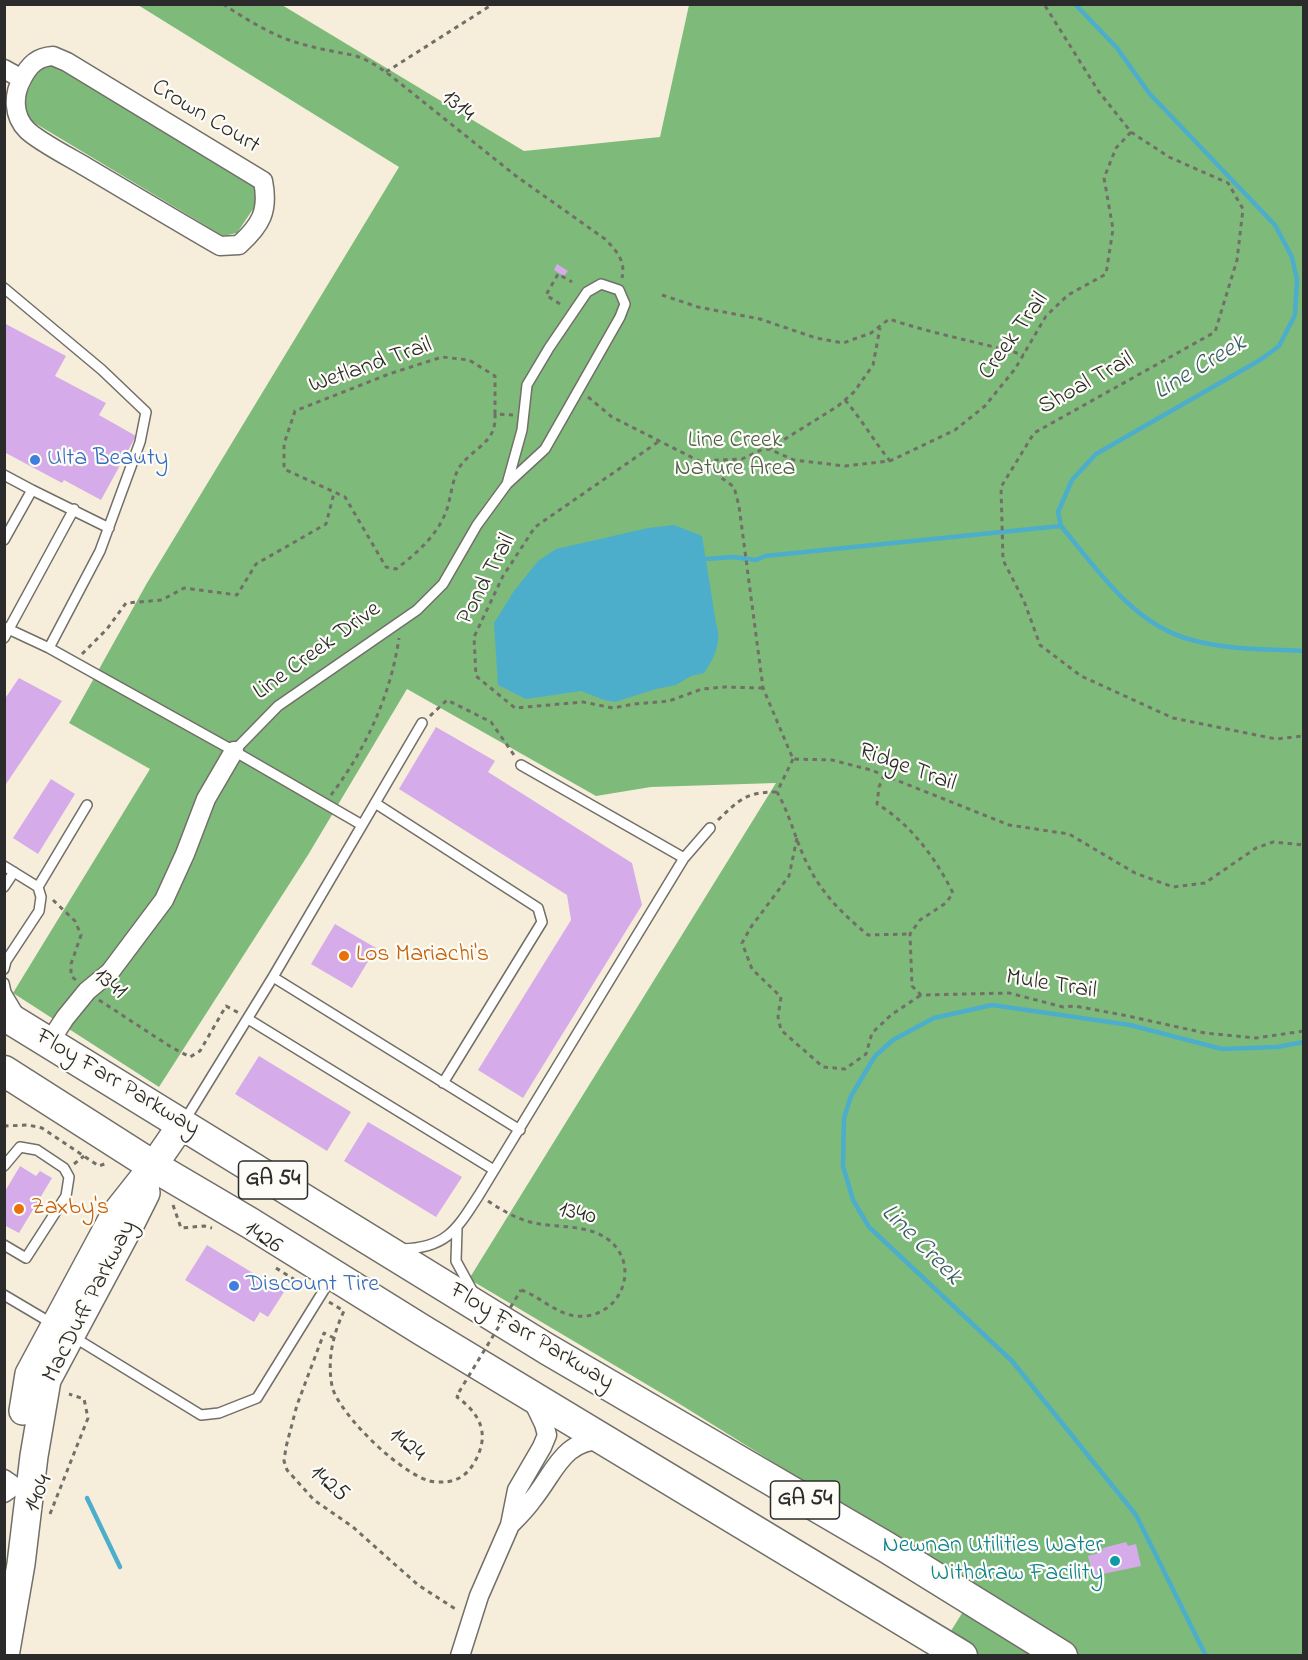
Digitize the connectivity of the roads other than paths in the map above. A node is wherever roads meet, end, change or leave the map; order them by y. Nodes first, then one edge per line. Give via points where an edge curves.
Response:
1 (4, 69) edge
2 (22, 79) junction
3 (4, 288) edge
4 (4, 475) edge
5 (507, 484) junction
6 (32, 490) junction
7 (74, 509) junction
8 (109, 528) junction
9 (4, 540) edge
10 (6, 632) edge
11 (49, 648) junction
12 (422, 723) road end
13 (234, 751) junction
14 (521, 765) road end
15 (375, 803) junction
16 (87, 805) dead end
17 (362, 825) junction
18 (710, 828) road end
19 (684, 858) junction
20 (4, 866) edge
21 (14, 872) junction
22 (4, 887) edge
23 (38, 887) junction
24 (5, 964) edge
25 (273, 977) junction
26 (4, 983) edge
27 (4, 1015) edge
28 (248, 1019) junction
29 (41, 1038) junction
30 (4, 1071) edge
31 (443, 1083) junction
32 (182, 1124) junction
33 (519, 1130) junction
34 (4, 1166) edge
35 (153, 1166) junction
36 (494, 1170) junction
37 (457, 1229) junction
38 (4, 1245) edge
39 (387, 1250) junction
40 (327, 1286) junction
41 (4, 1295) edge
42 (494, 1316) junction
43 (62, 1330) junction
44 (531, 1395) junction
45 (606, 1440) junction
46 (13, 1486) edge
47 (510, 1525) junction
48 (4, 1546) edge
49 (5, 1656) edge
50 (460, 1656) edge
51 (962, 1656) edge
52 (1062, 1656) edge

1 - 2 street
2 - 2 street, Crown Court via 15,92 16,110 27,129 220,246 239,245 264,214 267,199 263,181 67,62 53,56 41,57
3 - 8 lane via 146,412 140,442
4 - 6 lane
5 - 5 lane, Line Creek Drive via 545,449 581,389 625,304 619,290 601,284 587,292 527,385 522,430
5 - 13 lane, Line Creek Drive via 477,525 443,584 417,610 278,706
6 - 7 lane
6 - 9 lane
7 - 8 lane
7 - 10 lane
8 - 11 lane
10 - 11 lane
11 - 13 lane
12 - 15 lane
13 - 17 lane
13 - 29 street, Line Creek Drive via 206,799 164,900 110,972 87,991 52,1038
14 - 19 lane
15 - 17 lane
15 - 31 lane via 538,908 542,922
16 - 23 lane
17 - 25 lane
18 - 19 lane
19 - 33 lane
20 - 21 lane
21 - 22 lane
21 - 23 lane
23 - 24 lane via 39,911
25 - 28 lane
25 - 31 lane
26 - 29 lane via 6,992
27 - 29 main road, Floy Farr Parkway / GA 54
28 - 32 lane
28 - 36 lane
29 - 32 main road, Floy Farr Parkway / GA 54
30 - 35 main road, Floy Farr Parkway / GA 54
31 - 33 lane
32 - 35 street, MacDuff Parkway
32 - 39 main road, Floy Farr Parkway / GA 54
33 - 36 lane
34 - 38 lane via 20,1148 37,1150 64,1168 69,1177 66,1196 26,1258
35 - 40 main road, Floy Farr Parkway / GA 54 via 250,1222
35 - 43 street, MacDuff Parkway via 141,1203
36 - 37 lane
37 - 39 lane via 435,1244
37 - 42 lane via 456,1261 472,1291
39 - 42 main road, Floy Farr Parkway / GA 54
40 - 43 lane via 257,1398 219,1413 201,1415
40 - 44 main road, Floy Farr Parkway / GA 54
41 - 43 lane
42 - 52 main road, Floy Farr Parkway / GA 54 via 886,1547
43 - 46 street, MacDuff Parkway via 29,1374
44 - 45 main road, Floy Farr Parkway / GA 54
44 - 47 street via 547,1435 517,1490
45 - 47 street via 583,1442 568,1451
45 - 51 main road, Floy Farr Parkway / GA 54
46 - 48 street, MacDuff Parkway
46 - 49 street, MacDuff Parkway via 21,1564
47 - 50 street via 472,1616

